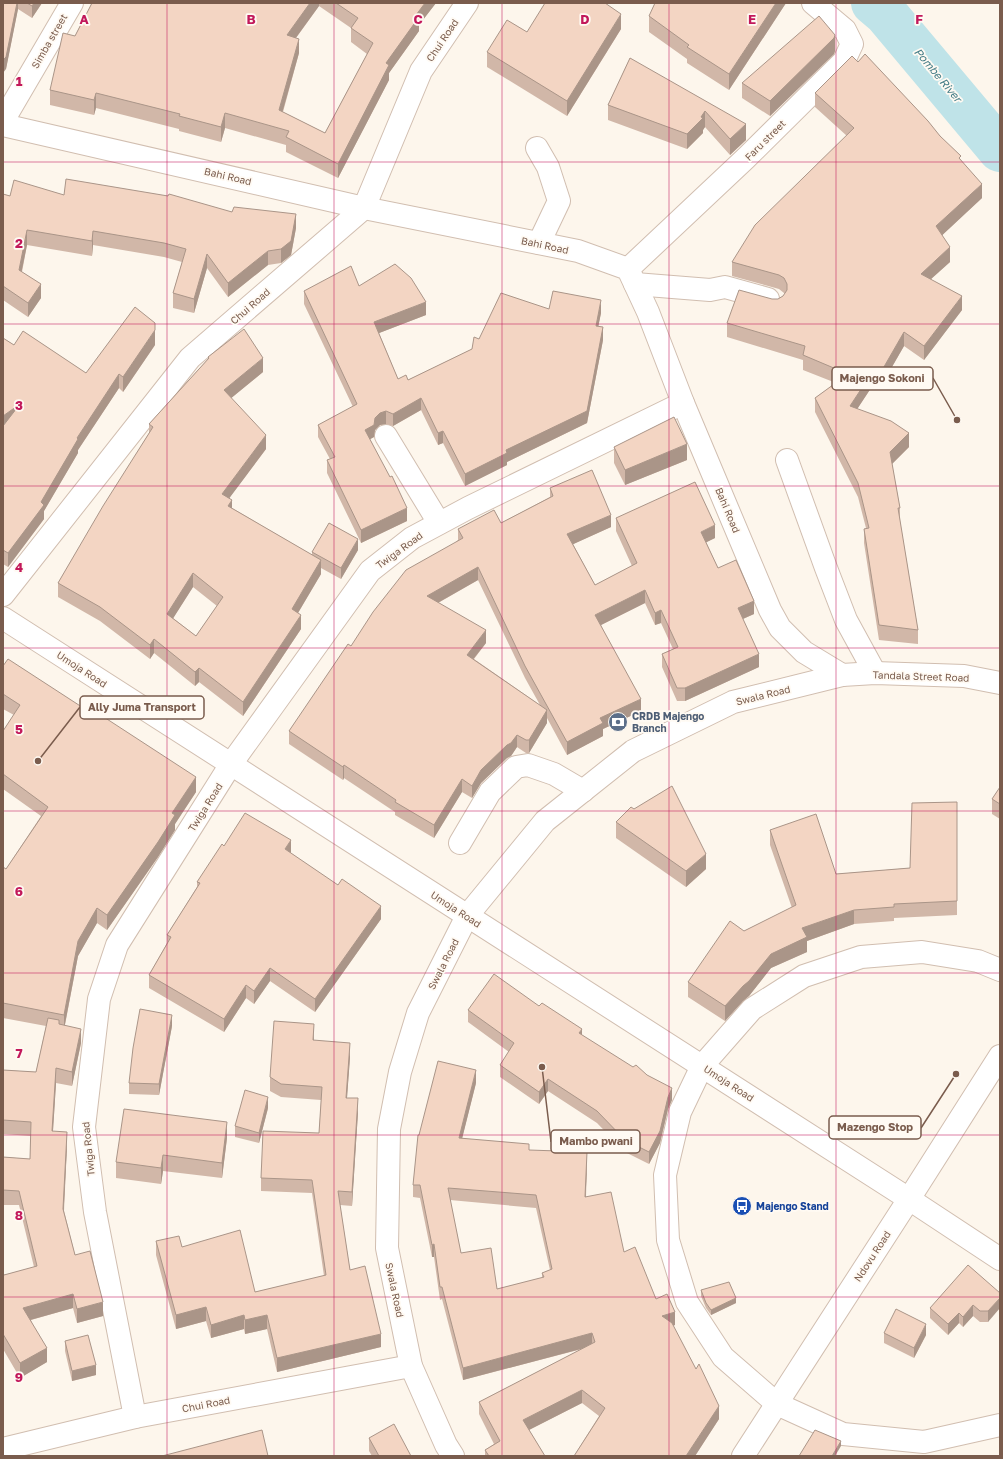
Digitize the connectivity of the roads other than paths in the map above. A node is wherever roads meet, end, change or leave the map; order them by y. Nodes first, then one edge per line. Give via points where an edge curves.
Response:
1 (72, 3) edge
2 (467, 3) edge
3 (813, 3) edge
4 (3, 121) edge
5 (3, 125) edge
6 (537, 148) dead end
7 (364, 208) junction
8 (539, 243) junction
9 (632, 277) junction
10 (775, 301) edge
11 (683, 403) junction
12 (386, 436) dead end
13 (787, 460) dead end
14 (439, 523) junction
15 (3, 595) edge
16 (3, 618) edge
17 (875, 673) junction
18 (842, 675) junction
19 (1000, 683) edge
20 (231, 764) junction
21 (583, 791) junction
22 (460, 843) dead end
23 (467, 916) junction
24 (1000, 970) edge
25 (1000, 1056) edge
26 (702, 1066) junction
27 (909, 1199) junction
28 (1000, 1259) edge
29 (411, 1366) junction
30 (777, 1404) junction
31 (135, 1417) junction
32 (1000, 1425) edge
33 (3, 1449) edge
34 (453, 1456) edge
35 (744, 1456) edge

1 - 4 street, Simba street
2 - 7 street, Chui Road via 421,71
3 - 9 street, Faru street via 845,30 852,44 844,62 746,158
5 - 7 street, Bahi Road
6 - 8 street via 548,166 559,201
7 - 8 street, Bahi Road
7 - 15 street, Chui Road via 190,358
8 - 9 street, Bahi Road via 578,251
9 - 10 street via 710,290 725,287
9 - 11 street, Bahi Road
11 - 14 street, Twiga Road
11 - 18 street, Bahi Road via 770,610 780,628 804,652
12 - 14 street
13 - 17 street via 846,620
14 - 20 street, Twiga Road via 412,538 370,571
16 - 20 street, Umoja Road
17 - 18 street, Tandala Street Road
17 - 19 street, Tandala Street Road via 964,676
18 - 21 street, Swala Road via 734,702 633,751
20 - 23 street, Umoja Road
20 - 31 street, Twiga Road via 117,945 99,999 84,1126 95,1212
21 - 22 street via 554,774 528,765 516,767 490,792
21 - 23 street, Swala Road via 545,821
23 - 26 street, Umoja Road
23 - 29 street, Swala Road via 418,1013 400,1072 389,1129 387,1248
24 - 26 street via 978,960 922,952 861,957 804,976 752,1010
25 - 27 street, Ndovu Road
26 - 27 street, Umoja Road
26 - 30 street via 680,1112 665,1175 668,1240 687,1302 723,1357
27 - 28 street
27 - 30 street, Ndovu Road
29 - 31 street, Chui Road
29 - 34 street, Swala Road
30 - 32 street via 843,1434 924,1442
30 - 35 street, Ndovu Road
31 - 33 street, Chui Road

